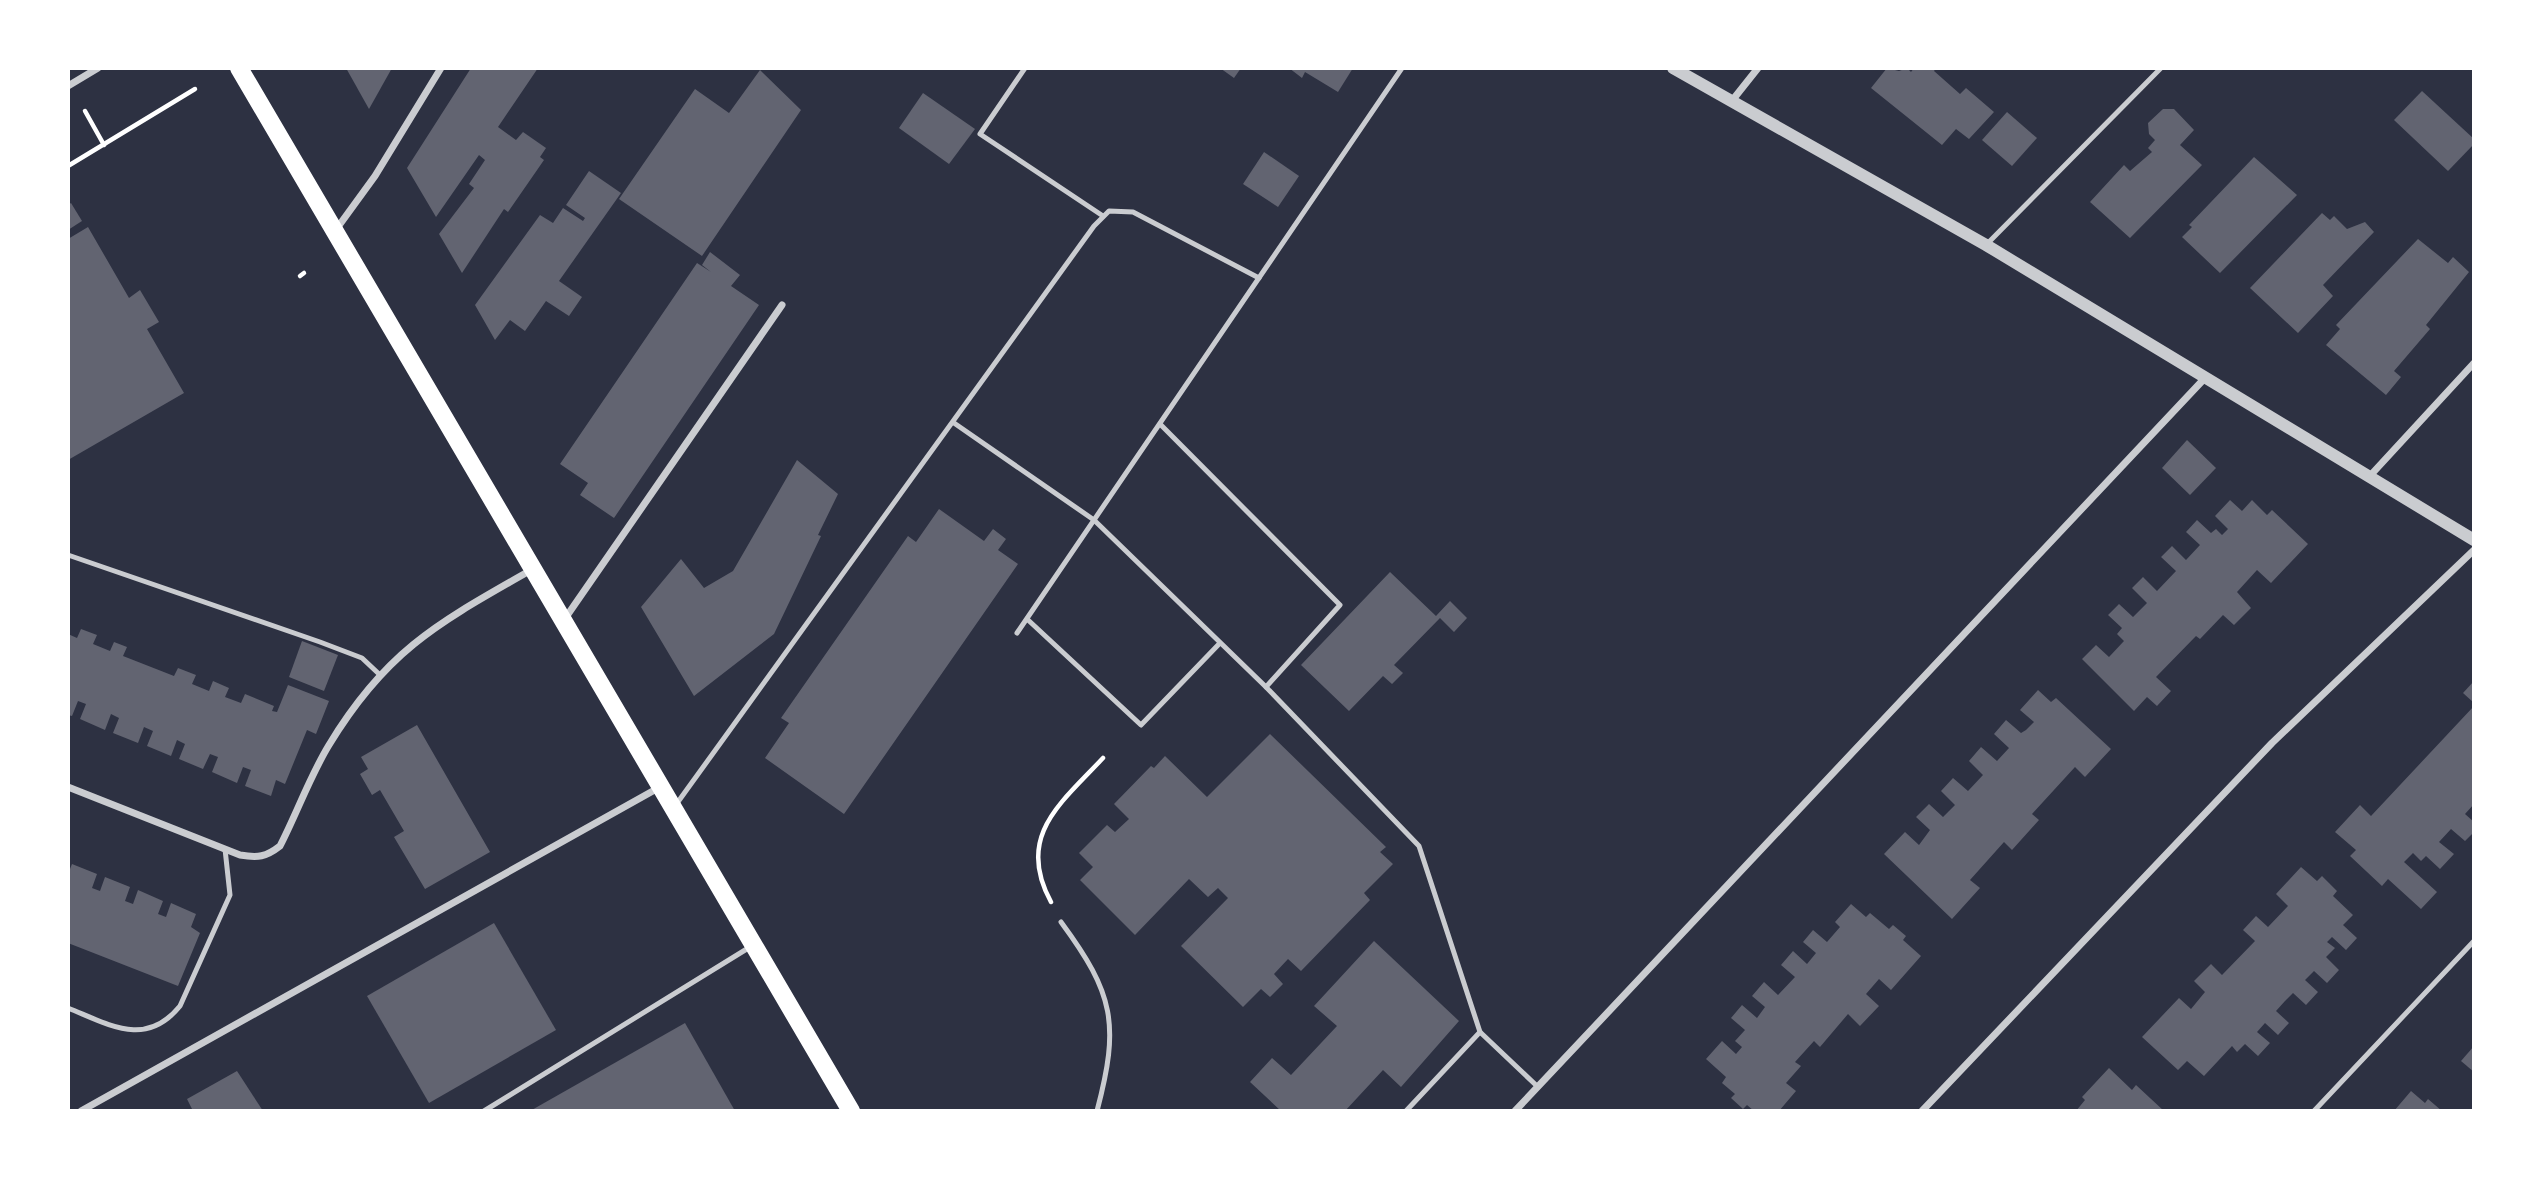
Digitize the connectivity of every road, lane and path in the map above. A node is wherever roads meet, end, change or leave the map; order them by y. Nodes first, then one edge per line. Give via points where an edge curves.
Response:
1 (98, 68) edge
2 (239, 68) edge
3 (441, 68) edge
4 (1025, 68) edge
5 (1402, 68) edge
6 (1673, 68) edge
7 (1758, 68) edge
8 (2161, 68) edge
9 (68, 86) edge
10 (195, 89) dead end
11 (1731, 102) junction
12 (85, 111) dead end
13 (104, 145) junction
14 (68, 166) edge
15 (1103, 216) junction
16 (334, 232) junction
17 (1986, 245) junction
18 (1259, 278) junction
19 (782, 305) dead end
20 (2474, 363) edge
21 (2204, 379) junction
22 (954, 424) junction
23 (1160, 424) junction
24 (2368, 478) junction
25 (1094, 520) junction
26 (2474, 540) edge
27 (2474, 550) edge
28 (68, 555) edge
29 (533, 569) junction
30 (1027, 619) junction
31 (563, 620) junction
32 (1017, 633) dead end
33 (1220, 643) junction
34 (380, 674) junction
35 (1266, 687) junction
36 (1103, 758) dead end
37 (68, 787) edge
38 (660, 787) junction
39 (674, 808) junction
40 (225, 849) junction
41 (1061, 922) joint
42 (2474, 942) edge
43 (753, 945) junction
44 (68, 1008) edge
45 (1480, 1032) junction
46 (1538, 1087) junction
47 (82, 1111) edge
48 (484, 1111) edge
49 (851, 1111) edge
50 (1097, 1111) edge
51 (1406, 1111) edge
52 (1515, 1111) edge
53 (1922, 1111) edge
54 (2314, 1111) edge

1 - 9 street
2 - 16 main road
3 - 16 street via 375,176
4 - 15 lane via 980,134
5 - 18 lane
6 - 11 street
7 - 11 street
8 - 17 lane
10 - 13 path
11 - 17 street
12 - 13 path
13 - 14 path
15 - 18 lane via 1109,211 1133,212
15 - 22 lane
16 - 29 main road
17 - 21 street
18 - 23 lane
19 - 31 street
20 - 24 street
21 - 24 street
21 - 46 street
22 - 25 lane
22 - 39 lane
23 - 25 lane
23 - 35 lane via 1340,605
24 - 26 street
25 - 30 lane
25 - 33 lane
27 - 53 street via 2272,743
28 - 34 lane via 362,658
29 - 31 main road
29 - 34 street via 433,626
30 - 32 lane
30 - 33 lane via 1141,725
31 - 38 main road
33 - 35 lane
34 - 40 street via 327,747 280,846 256,858
35 - 45 lane via 1419,846
36 - 41 path via 1041,830 1039,873
37 - 40 street
38 - 39 main road
38 - 47 street
39 - 43 main road
40 - 44 lane via 230,895 180,1006 168,1021 148,1030 131,1030
41 - 50 lane via 1107,999 1112,1038
42 - 54 lane
43 - 48 lane
43 - 49 main road
45 - 46 lane
45 - 51 lane
46 - 52 street

